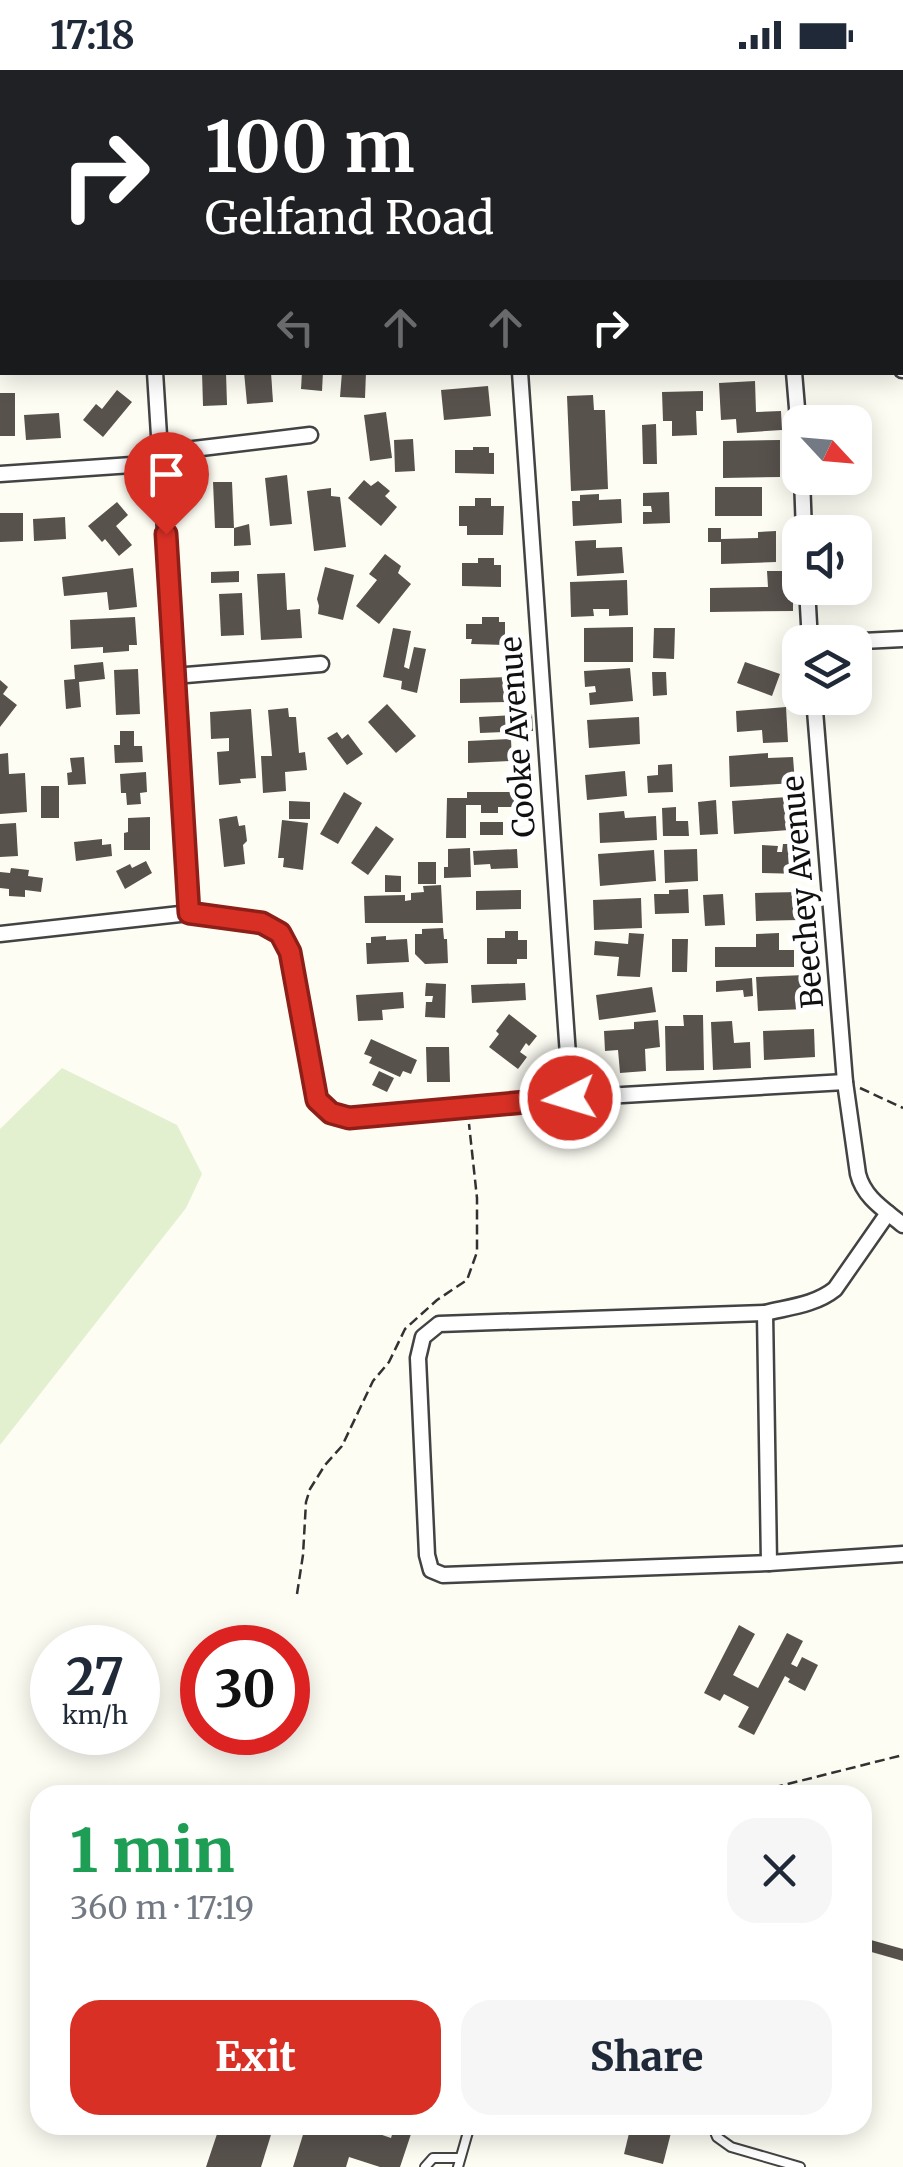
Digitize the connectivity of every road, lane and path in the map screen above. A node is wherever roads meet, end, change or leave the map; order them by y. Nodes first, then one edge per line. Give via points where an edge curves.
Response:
1 (155, 375) edge
2 (520, 375) edge
3 (794, 375) edge
4 (797, 405) edge
5 (310, 435) dead end
6 (161, 458) junction
7 (0, 474) edge
8 (903, 639) edge
9 (872, 641) edge
10 (322, 664) dead end
11 (174, 676) junction
12 (815, 715) edge
13 (189, 913) junction
14 (0, 934) edge
15 (845, 1082) junction
16 (570, 1098) junction
17 (467, 1108) junction
18 (903, 1108) edge
19 (888, 1213) junction
20 (903, 1225) edge
21 (765, 1313) junction
22 (903, 1554) edge
23 (769, 1563) junction
24 (296, 1594) dead end
25 (903, 1755) edge
26 (784, 1785) edge
27 (467, 2135) edge
28 (715, 2135) edge
29 (459, 2162) edge
30 (425, 2167) edge
31 (800, 2167) edge

1 - 6 street
2 - 16 street, Cooke Avenue
3 - 4 street
5 - 6 street
6 - 7 street
6 - 11 street
8 - 9 street
10 - 11 street
11 - 13 street
12 - 15 street, Beechey Avenue
13 - 14 street
13 - 17 street via 262,923 280,933 290,952 317,1100 331,1113 349,1118
15 - 16 street
15 - 18 path
15 - 19 street, Beechey Avenue via 862,1187
16 - 17 street
17 - 24 path via 477,1216 467,1280 405,1329 342,1446 310,1489
19 - 20 street, Beechey Avenue
19 - 21 street via 824,1298
21 - 23 street
21 - 23 street via 439,1324 422,1337 418,1358 432,1570 444,1575
22 - 23 street
25 - 26 path
27 - 29 lane
28 - 31 lane via 731,2147
29 - 30 lane via 433,2158

